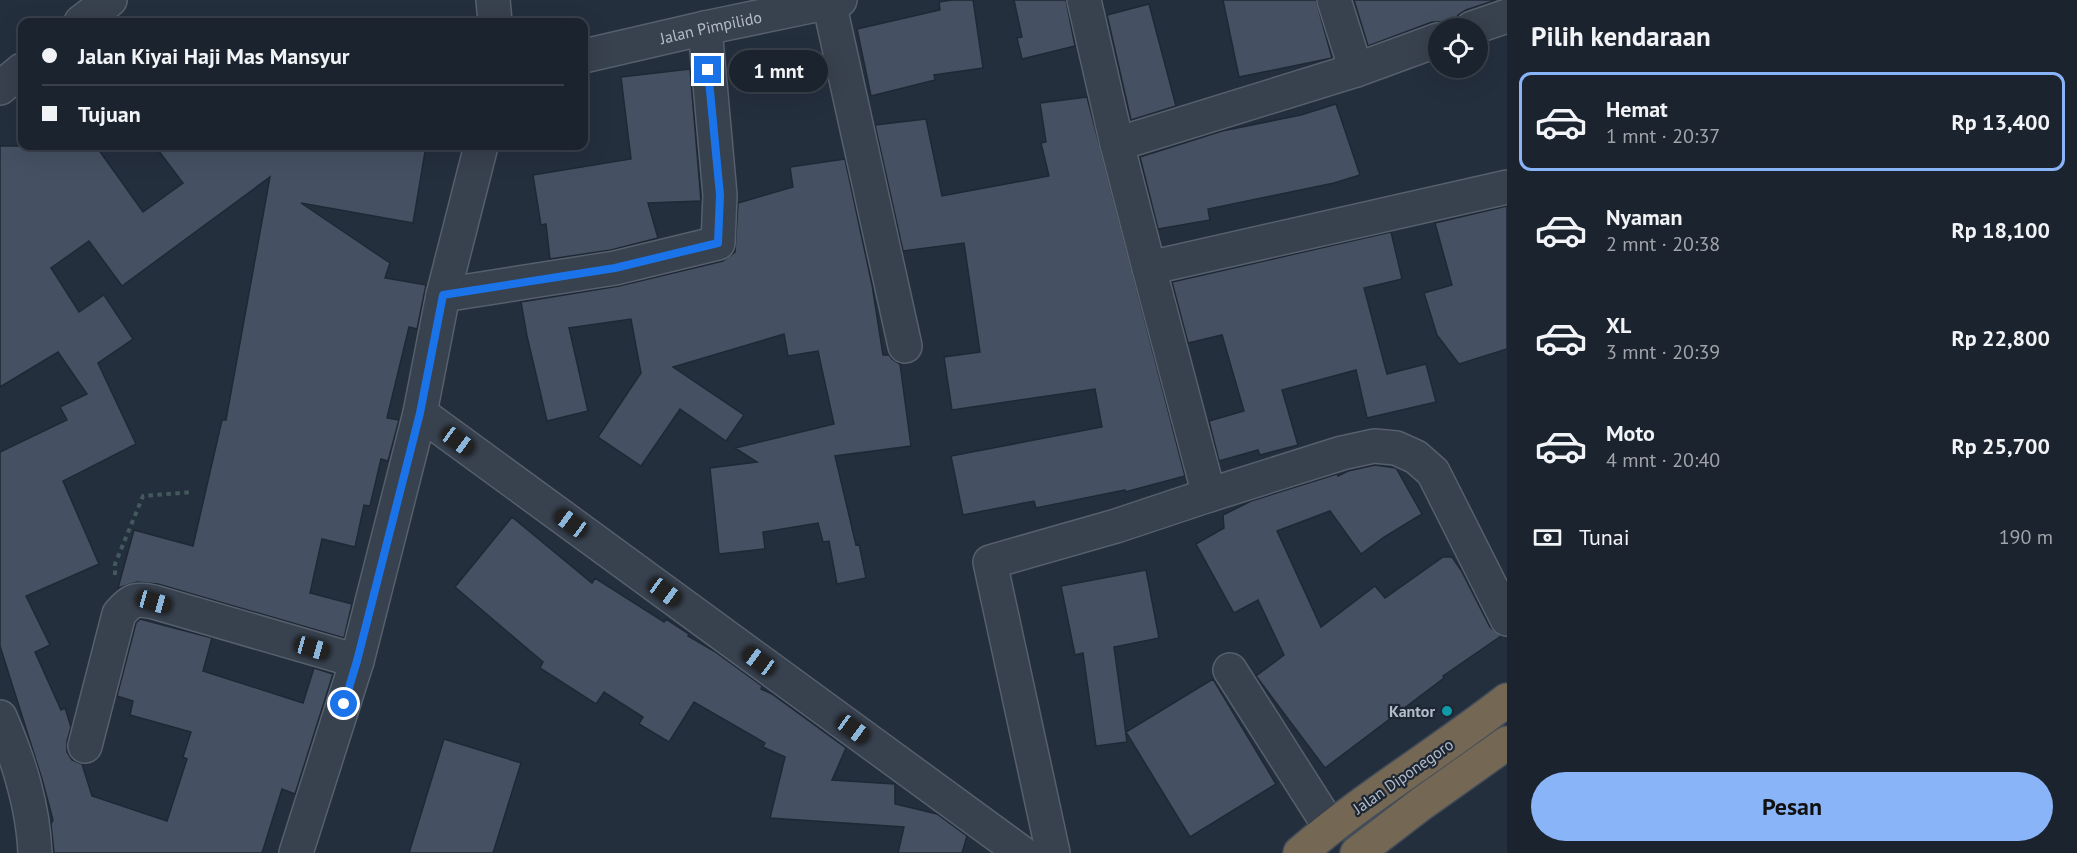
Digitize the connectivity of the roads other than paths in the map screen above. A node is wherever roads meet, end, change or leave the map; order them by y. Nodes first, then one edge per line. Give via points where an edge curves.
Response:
1 (110, 0) edge
2 (493, 0) edge
3 (1084, 0) edge
4 (1334, 0) edge
5 (834, 1) edge
6 (1507, 16) edge
7 (86, 18) edge
8 (495, 18) edge
9 (1488, 23) edge
10 (705, 28) junction
11 (1428, 44) edge
12 (588, 55) edge
13 (1356, 69) junction
14 (18, 73) edge
15 (0, 87) edge
16 (1117, 144) junction
17 (480, 150) edge
18 (1507, 187) edge
19 (1149, 268) junction
20 (443, 295) junction
21 (905, 346) dead end
22 (420, 413) junction
23 (1209, 495) junction
24 (1507, 619) edge
25 (357, 661) junction
26 (1230, 670) dead end
27 (1507, 700) edge
28 (0, 717) edge
29 (1507, 743) edge
30 (85, 746) dead end
31 (1330, 827) junction
32 (35, 853) edge
33 (296, 853) edge
34 (1022, 853) edge
35 (1053, 853) edge
36 (1299, 853) edge
37 (1357, 853) edge

1 - 7 street
2 - 8 street
3 - 16 street
4 - 13 street
5 - 10 street, Jalan Pimpilido
5 - 21 street
6 - 9 street
10 - 12 street, Jalan Pimpilido
10 - 20 street via 720,195 718,243 615,268
11 - 13 street
13 - 16 street
14 - 15 street
16 - 19 street
17 - 20 street
18 - 19 street
19 - 23 street
20 - 22 street
22 - 25 street
22 - 34 street
23 - 24 street via 1342,453 1374,446 1396,448 1416,457 1433,472
23 - 35 street via 990,561
25 - 30 street via 154,602 129,602 119,614
25 - 33 street
26 - 31 street
27 - 31 highway, Jalan Diponegoro
28 - 32 street via 18,759 34,822
29 - 37 highway, Jalan Diponegoro
31 - 36 highway, Jalan Diponegoro

